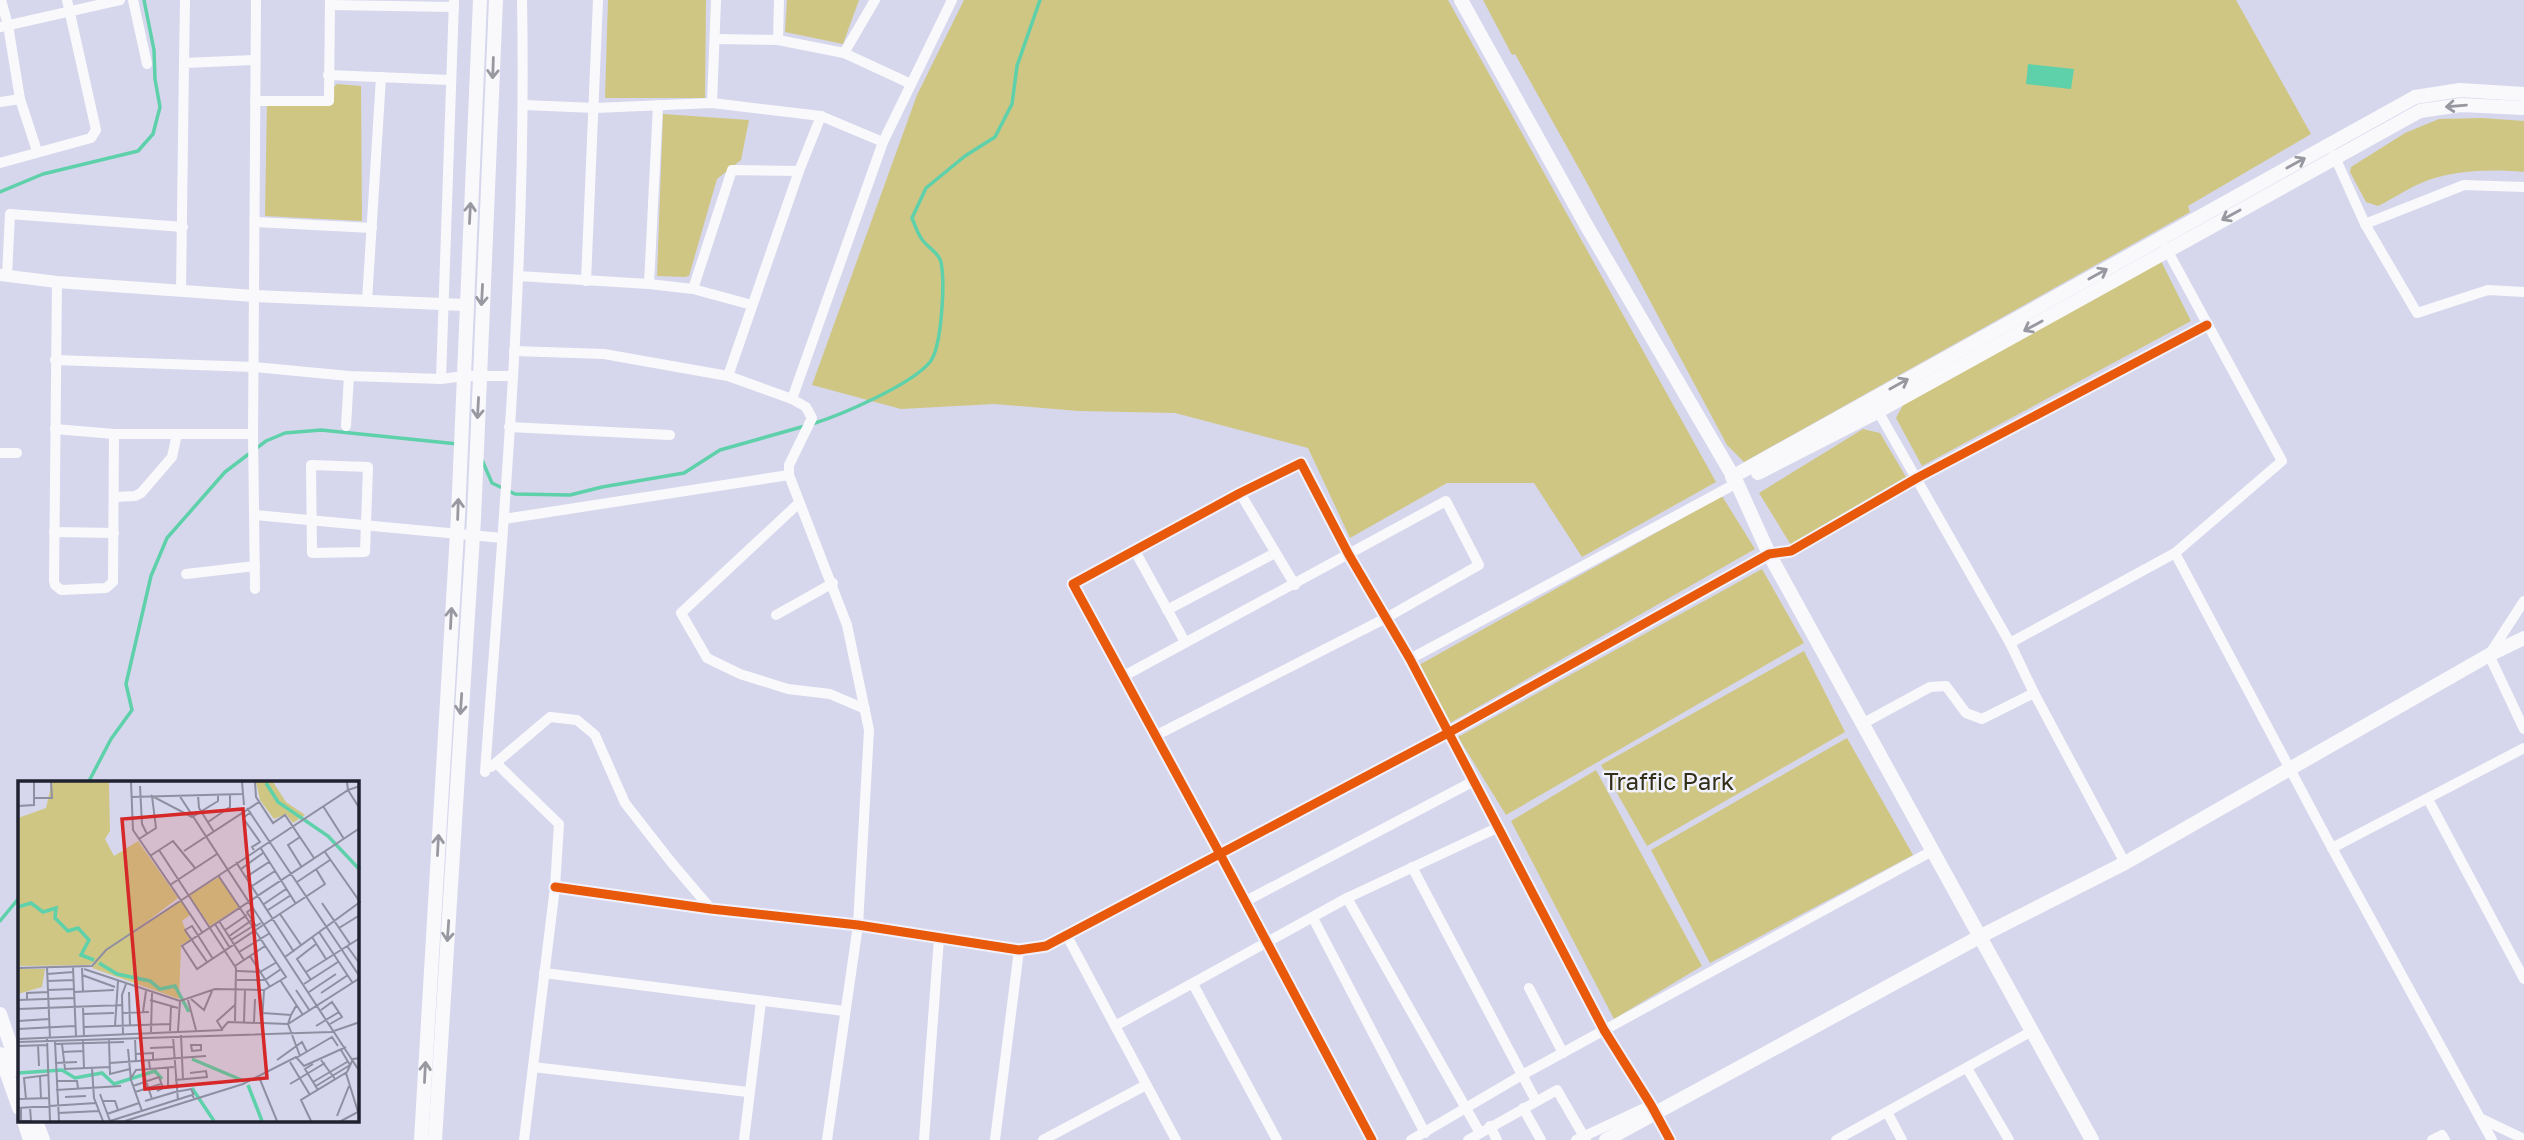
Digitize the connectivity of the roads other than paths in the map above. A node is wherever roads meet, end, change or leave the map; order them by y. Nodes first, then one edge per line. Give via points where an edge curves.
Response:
1 (1, 0) edge
2 (120, 0) edge
3 (133, 0) edge
4 (185, 0) edge
5 (256, 0) edge
6 (480, 0) edge
7 (496, 0) edge
8 (522, 0) edge
9 (597, 0) edge
10 (716, 0) edge
11 (779, 0) edge
12 (875, 0) edge
13 (952, 0) edge
14 (1461, 0) edge
15 (330, 2) edge
16 (454, 4) edge
17 (68, 5) edge
18 (4, 26) edge
19 (715, 39) junction
20 (778, 40) junction
21 (844, 53) junction
22 (254, 60) junction
23 (184, 63) junction
24 (147, 64) dead end
25 (328, 75) junction
26 (381, 77) junction
27 (451, 80) junction
28 (911, 84) junction
29 (2524, 94) edge
30 (20, 99) junction
31 (256, 101) junction
32 (0, 102) edge
33 (712, 103) junction
34 (524, 105) junction
35 (658, 105) junction
36 (595, 108) junction
37 (2524, 108) edge
38 (821, 116) junction
39 (883, 142) junction
40 (37, 151) junction
41 (2332, 151) junction
42 (0, 163) edge
43 (799, 171) junction
44 (2524, 187) edge
45 (255, 222) junction
46 (2365, 224) junction
47 (183, 227) junction
48 (372, 228) junction
49 (2164, 245) junction
50 (4, 276) edge
51 (518, 276) junction
52 (586, 281) junction
53 (57, 282) junction
54 (649, 284) junction
55 (693, 289) junction
56 (181, 291) junction
57 (2524, 292) edge
58 (254, 296) junction
59 (367, 302) junction
60 (444, 304) junction
61 (752, 305) junction
62 (466, 306) junction
63 (2207, 325) junction
64 (514, 351) junction
65 (55, 360) junction
66 (254, 367) junction
67 (349, 376) junction
68 (464, 376) junction
69 (512, 376) junction
70 (728, 376) junction
71 (480, 377) junction
72 (441, 379) junction
73 (792, 399) junction
74 (1875, 405) junction
75 (346, 426) dead end
76 (509, 427) junction
77 (55, 429) junction
78 (114, 434) junction
79 (177, 434) junction
80 (670, 435) dead end
81 (253, 436) junction
82 (0, 453) edge
83 (17, 453) dead end
84 (789, 470) junction
85 (1917, 478) junction
86 (1735, 480) junction
87 (1240, 493) junction
88 (114, 497) junction
89 (799, 503) junction
90 (255, 514) junction
91 (311, 519) junction
92 (504, 519) junction
93 (366, 524) junction
94 (54, 532) junction
95 (114, 533) junction
96 (457, 535) junction
97 (473, 536) junction
98 (502, 538) junction
99 (1135, 551) junction
100 (2175, 553) junction
101 (1275, 554) junction
102 (1769, 554) junction
103 (1349, 555) junction
104 (255, 566) junction
105 (187, 574) dead end
106 (833, 583) junction
107 (1295, 585) junction
108 (255, 589) dead end
109 (2524, 601) edge
110 (1167, 610) junction
111 (776, 615) dead end
112 (1385, 618) junction
113 (2524, 638) edge
114 (1185, 642) junction
115 (2010, 643) junction
116 (2489, 655) junction
117 (1410, 659) junction
118 (1124, 677) junction
119 (2034, 693) junction
120 (865, 709) junction
121 (1862, 724) junction
122 (2524, 729) edge
123 (1448, 733) junction
124 (1155, 736) junction
125 (2524, 748) edge
126 (495, 763) junction
127 (2291, 770) junction
128 (1472, 782) junction
129 (2428, 799) junction
130 (1499, 827) junction
131 (2332, 848) junction
132 (1932, 851) junction
133 (1220, 854) junction
134 (2125, 863) junction
135 (1412, 867) junction
136 (555, 887) junction
137 (1347, 898) junction
138 (1244, 902) junction
139 (711, 909) junction
140 (1313, 918) junction
141 (858, 925) junction
142 (1067, 936) junction
143 (1981, 936) junction
144 (939, 938) junction
145 (1266, 943) junction
146 (1019, 950) junction
147 (544, 973) junction
148 (2524, 979) edge
149 (1193, 984) junction
150 (1529, 988) dead end
151 (761, 1002) junction
152 (844, 1012) junction
153 (1, 1019) edge
154 (1115, 1026) junction
155 (1604, 1030) junction
156 (2032, 1031) junction
157 (1563, 1053) junction
158 (0, 1054) edge
159 (533, 1067) junction
160 (1968, 1068) junction
161 (11, 1072) edge
162 (1522, 1075) junction
163 (1146, 1085) junction
164 (748, 1091) junction
165 (1536, 1101) junction
166 (18, 1104) edge
167 (1465, 1107) junction
168 (1523, 1108) junction
169 (1653, 1110) junction
170 (1887, 1112) junction
171 (2481, 1118) junction
172 (24, 1122) edge
173 (36, 1122) edge
174 (1490, 1126) junction
175 (1425, 1133) junction
176 (1480, 1133) junction
177 (428, 1134) edge
178 (1582, 1138) edge
179 (2524, 1139) edge
180 (30, 1140) edge
181 (43, 1140) edge
182 (524, 1140) edge
183 (744, 1140) edge
184 (827, 1140) edge
185 (924, 1140) edge
186 (995, 1140) edge
187 (1043, 1140) edge
188 (1176, 1140) edge
189 (1277, 1140) edge
190 (1372, 1140) edge
191 (1411, 1140) edge
192 (1468, 1140) edge
193 (1497, 1140) edge
194 (1541, 1140) edge
195 (1606, 1140) edge
196 (1670, 1140) edge
197 (1836, 1140) edge
198 (1902, 1140) edge
199 (2008, 1140) edge
200 (2092, 1140) edge
201 (2432, 1140) edge
202 (2445, 1140) edge
203 (2492, 1140) edge

1 - 18 street
2 - 17 street
3 - 24 street
4 - 23 street
5 - 22 street
62 -> 6 main road
7 -> 71 main road
8 - 34 street
9 - 36 street
10 - 19 street
11 - 20 street
12 - 21 street
13 - 28 street
14 - 86 main road
15 - 16 street
15 - 25 street
16 - 27 street
17 - 18 street
17 - 40 street via 95,135
18 - 30 street
19 - 20 street
19 - 33 street
20 - 21 street
21 - 28 street
22 - 23 street
22 - 31 street
23 - 47 street
25 - 26 street
25 - 31 street via 329,101
26 - 27 street
26 - 48 street
27 - 60 street
28 - 39 street
29 - 41 main road via 2460,90 2415,97
30 - 32 street
30 - 40 street
31 - 45 street
33 - 35 street
33 - 38 street
34 - 36 street
34 - 51 street
35 - 36 street
35 - 54 street
36 - 52 street
37 -> 41 main road via 2461,105 2420,111
38 - 39 street
38 - 43 street
39 - 73 street
40 - 42 street
41 - 46 street
41 - 49 main road
43 - 55 street via 732,170
43 - 61 street
44 - 46 street via 2463,185
45 - 48 street
45 - 58 street
46 - 57 street via 2417,313 2488,290
47 - 50 street via 10,214
47 - 56 street
48 - 59 street
49 - 63 street
49 - 74 main road
50 - 53 street
51 - 52 street
51 - 64 street
52 - 54 street
53 - 56 street
53 - 65 street
54 - 55 street
55 - 61 street
56 - 58 street
58 - 59 street
58 - 66 street
59 - 60 street
60 - 62 street
60 - 72 street
61 - 70 street
62 - 68 main road
63 - 85 street
63 - 100 street via 2282,461
64 - 69 street
64 - 70 street via 604,354
65 - 66 street
65 - 77 street
66 - 67 street
66 - 81 street
67 - 72 street
67 - 75 street
68 - 71 street
68 - 72 street
96 -> 68 main road
69 - 71 street
69 - 76 street
70 - 73 street
71 -> 97 main road
73 - 84 street via 806,407 812,418
74 - 85 street
74 - 86 main road
76 - 80 street
76 - 92 street
77 - 78 street
77 - 94 street
78 - 79 street
78 - 88 street
79 - 81 street
79 - 88 street via 172,457 141,493
81 - 90 street
82 - 83 street
84 - 89 street
84 - 92 street
85 - 102 street via 1791,551
85 - 115 street
86 - 102 main road
86 - 117 street
87 - 99 street
87 - 101 street
87 - 103 street via 1301,463
88 - 95 street
89 - 106 street
89 - 120 street via 681,613 707,658 788,689 830,694
90 - 91 street
90 - 104 street
91 - 93 street
91 - 93 street via 312,553 365,552
91 - 93 street via 311,465 368,467
92 - 98 street
93 - 96 street
94 - 95 street
94 - 95 street via 54,580 61,590 110,586
96 - 97 street
177 -> 96 main road
97 - 98 street
97 -> 177 main road
98 - 126 street via 485,772
99 - 110 street
99 - 118 street via 1073,584
100 - 115 street
100 - 127 street
101 - 107 street
101 - 110 street
102 - 121 main road
102 - 123 street
103 - 107 street
103 - 112 street
103 - 112 street via 1446,501 1479,565
104 - 105 street
104 - 108 street
106 - 111 street
106 - 120 street
107 - 114 street
109 - 116 street
110 - 114 street
112 - 117 street
112 - 124 street
113 - 116 main road
114 - 118 street
115 - 119 street
116 - 122 street
116 - 127 main road
117 - 123 street
118 - 124 street
119 - 121 street via 1982,719 1966,713 1946,685 1930,687
119 - 134 street
120 - 141 street via 869,730
121 - 132 main road
123 - 128 street
123 - 133 street
124 - 133 street
125 - 129 street
126 - 136 street via 559,824
126 - 139 street via 550,717 577,719 595,735 625,803
127 - 131 street
127 - 134 main road
128 - 130 street
128 - 138 street
129 - 131 street
129 - 148 street
130 - 135 street
130 - 155 street
131 - 171 street
132 - 143 main road
132 - 155 street
133 - 138 street
133 - 142 street
134 - 143 main road
135 - 137 street
135 - 162 street
136 - 139 street
136 - 147 street
137 - 140 street
137 - 167 street
138 - 145 street
139 - 141 street
140 - 145 street
140 - 175 street
141 - 144 street
141 - 152 street
142 - 146 street via 1046,946
142 - 154 street
143 - 156 main road
143 - 169 main road
144 - 146 street
144 - 185 street
145 - 149 street
145 - 190 street
146 - 186 street
147 - 151 street
147 - 159 street
149 - 154 street
149 - 189 street
150 - 157 street
151 - 152 street
151 - 164 street
152 - 184 street
153 - 161 main road
154 - 163 street
155 - 157 street
155 - 169 street
156 - 160 street
156 - 200 main road
157 - 162 street
158 - 161 main road
159 - 164 street
159 - 182 street
160 - 170 street
160 - 199 street
161 - 166 main road
162 - 165 street
162 - 167 street
163 - 187 street
163 - 188 street
164 - 183 street
165 - 168 street
165 - 178 street via 1557,1090
167 - 175 street
167 - 176 street
168 - 174 street
168 - 194 street
169 - 178 street
169 - 195 main road
169 - 196 street
170 - 197 street
170 - 198 street
171 - 179 street
171 - 203 street
172 - 180 main road
173 - 181 main road
174 - 176 street
174 - 193 street
175 - 191 street
176 - 192 street
201 - 202 street via 2442,1135

